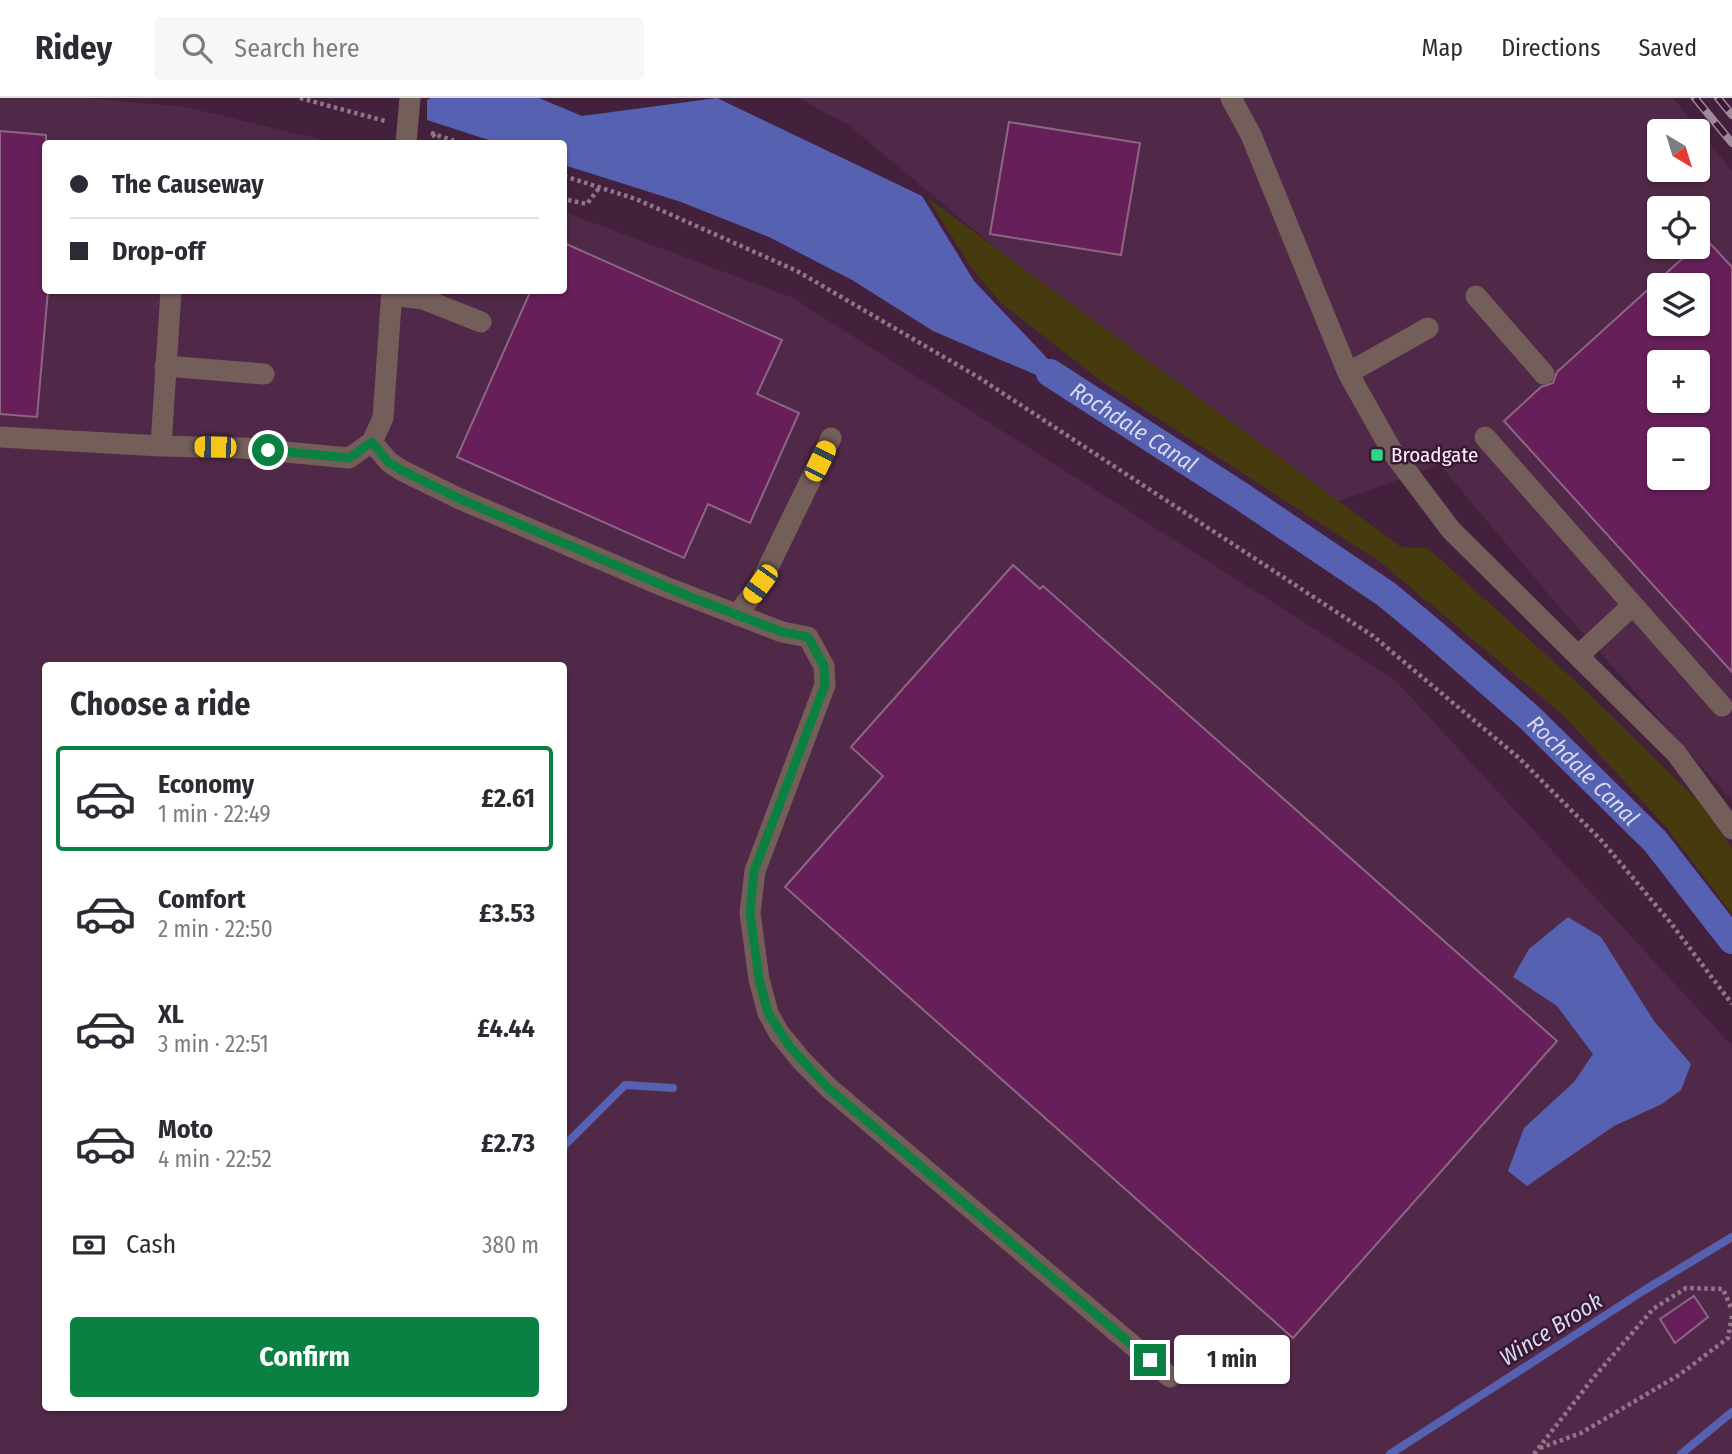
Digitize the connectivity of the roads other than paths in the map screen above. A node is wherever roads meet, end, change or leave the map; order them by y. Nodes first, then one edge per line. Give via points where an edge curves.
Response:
1 (410, 98) edge
2 (1231, 98) edge
3 (406, 140) edge
4 (171, 294) edge
5 (392, 294) edge
6 (397, 294) edge
7 (1476, 296) dead end
8 (481, 322) dead end
9 (1428, 328) dead end
10 (165, 366) junction
11 (1348, 373) junction
12 (264, 374) dead end
13 (1544, 374) dead end
14 (0, 437) edge
15 (1485, 437) dead end
16 (831, 438) dead end
17 (372, 442) junction
18 (161, 446) junction
19 (1633, 605) junction
20 (737, 615) junction
21 (1578, 656) junction
22 (1722, 706) dead end
23 (1732, 829) edge
24 (1170, 1377) dead end

1 - 3 street
2 - 11 street via 1251,135
4 - 10 street
5 - 17 street via 383,418
6 - 8 street via 424,299
7 - 13 street
9 - 11 street
10 - 12 street
10 - 18 street
11 - 21 street via 1393,453 1451,530
14 - 18 street
15 - 19 street
16 - 20 street via 760,584
17 - 18 street via 349,458
17 - 20 street via 388,462 460,499
19 - 21 street
19 - 22 street
20 - 24 street via 808,637 824,666 825,685 754,871 750,913 768,1013 828,1088
21 - 23 street via 1676,753

